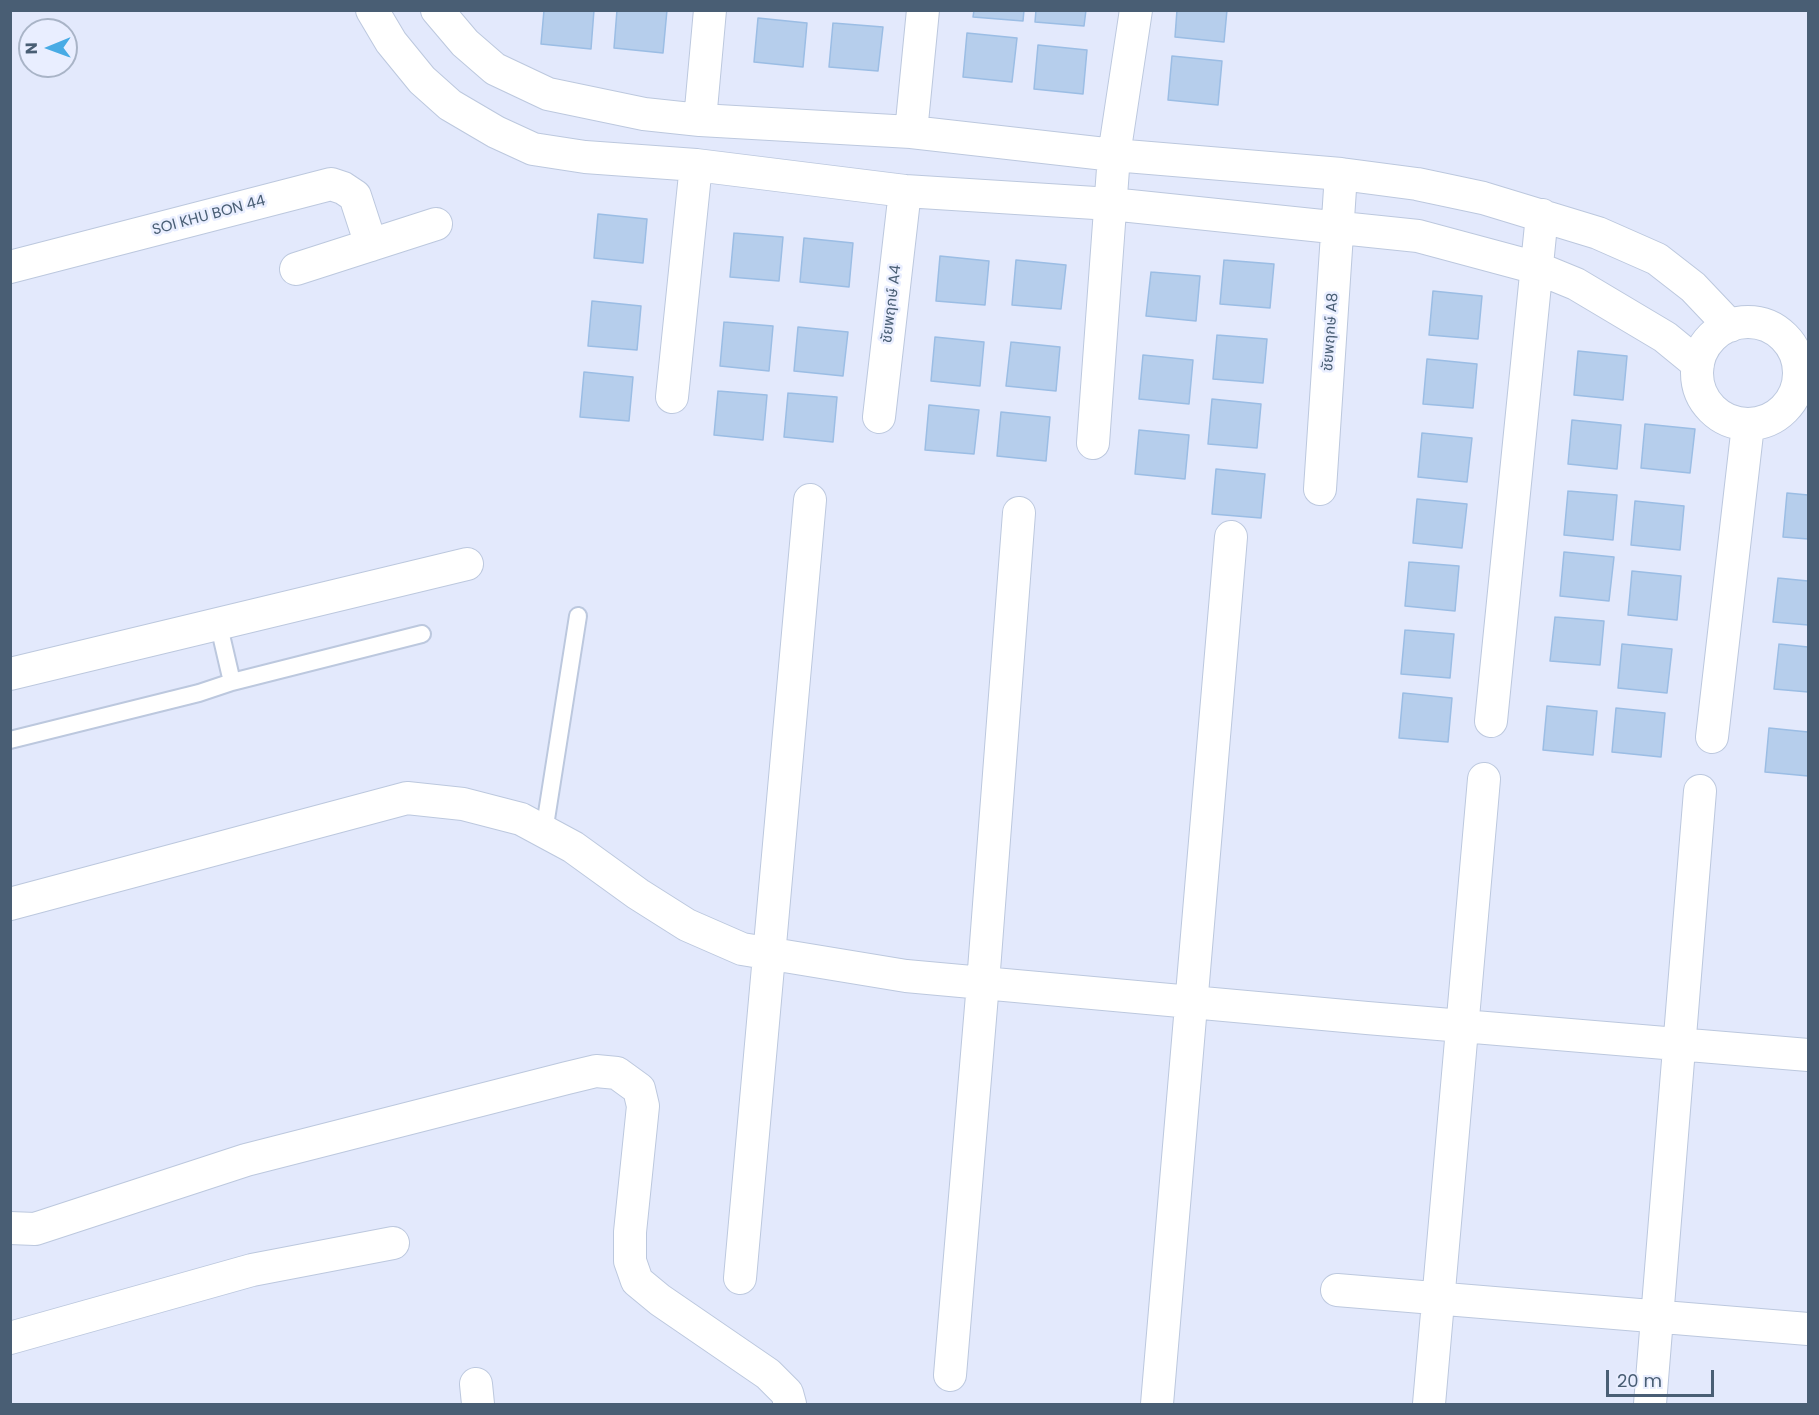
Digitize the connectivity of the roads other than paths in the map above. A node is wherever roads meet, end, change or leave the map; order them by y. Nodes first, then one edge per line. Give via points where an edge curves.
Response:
1 (372, 10) edge
2 (437, 10) edge
3 (710, 10) edge
4 (922, 10) edge
5 (1136, 10) edge
6 (700, 120) junction
7 (911, 132) junction
8 (1114, 155) junction
9 (696, 165) junction
10 (1341, 174) junction
11 (905, 191) junction
12 (1111, 204) junction
13 (1542, 215) junction
14 (436, 224) dead end
15 (1338, 228) junction
16 (371, 245) junction
17 (10, 267) edge
18 (1537, 268) junction
19 (296, 269) dead end
20 (1730, 326) junction
21 (1698, 364) junction
22 (672, 397) dead end
23 (1800, 402) edge
24 (879, 417) dead end
25 (1748, 425) junction
26 (1093, 443) dead end
27 (1320, 489) dead end
28 (810, 500) dead end
29 (1019, 513) dead end
30 (1231, 537) dead end
31 (467, 564) dead end
32 (578, 616) dead end
33 (218, 622) junction
34 (422, 634) dead end
35 (10, 674) edge
36 (232, 682) junction
37 (1491, 722) dead end
38 (1712, 737) dead end
39 (10, 740) edge
40 (1485, 779) dead end
41 (1700, 791) dead end
42 (544, 832) junction
43 (10, 904) edge
44 (768, 954) junction
45 (983, 983) junction
46 (1190, 1002) junction
47 (1462, 1026) junction
48 (1680, 1044) junction
49 (1809, 1055) edge
50 (10, 1228) edge
51 (393, 1243) dead end
52 (740, 1278) dead end
53 (1337, 1290) dead end
54 (1438, 1298) junction
55 (1657, 1317) junction
56 (1809, 1329) edge
57 (10, 1338) edge
58 (950, 1375) dead end
59 (790, 1404) edge
60 (1157, 1404) edge
61 (1429, 1404) edge
62 (1650, 1404) edge

1 - 9 street via 422,81 450,105 496,132 533,149
2 - 6 street via 465,43 495,69 548,94 644,114
3 - 6 street
4 - 7 street
5 - 8 street
6 - 7 street
7 - 8 street
8 - 10 street
8 - 12 street
9 - 11 street
9 - 22 street
10 - 13 street via 1417,184
10 - 15 street, ชัยพฤกษ์ A8
11 - 12 street
11 - 24 street, ชัยพฤกษ์ A4
12 - 15 street
12 - 26 street
13 - 18 street
13 - 20 street via 1598,233 1657,259 1693,287
14 - 16 street
15 - 18 street via 1418,236
15 - 27 street, ชัยพฤกษ์ A8
16 - 17 street, SOI KHU BON 44 via 355,196 331,184
16 - 19 street
18 - 21 street via 1576,285 1665,337
18 - 37 street
20 - 21 street via 1714,334 1703,348
20 - 23 street via 1750,322 1770,327 1786,340 1796,358
21 - 25 street via 1699,387 1709,406 1726,420
23 - 25 street via 1765,422
25 - 38 street
28 - 44 street
29 - 45 street
30 - 46 street
31 - 33 street
32 - 42 lane
33 - 35 street
33 - 36 lane
34 - 36 lane
36 - 39 lane
40 - 47 street
41 - 48 street
42 - 43 street via 521,819 463,804 407,798
42 - 44 street via 687,924 742,949
44 - 45 street via 906,976
44 - 52 street
45 - 46 street
45 - 58 street
46 - 47 street
46 - 60 street
47 - 48 street
47 - 54 street
48 - 49 street
48 - 55 street
50 - 59 street via 35,1228 246,1160 567,1078 596,1071 617,1073 639,1089 643,1106 630,1232 630,1261 637,1281 768,1374 787,1393
51 - 57 street via 252,1270
53 - 54 street
54 - 55 street
54 - 61 street
55 - 56 street
55 - 62 street

